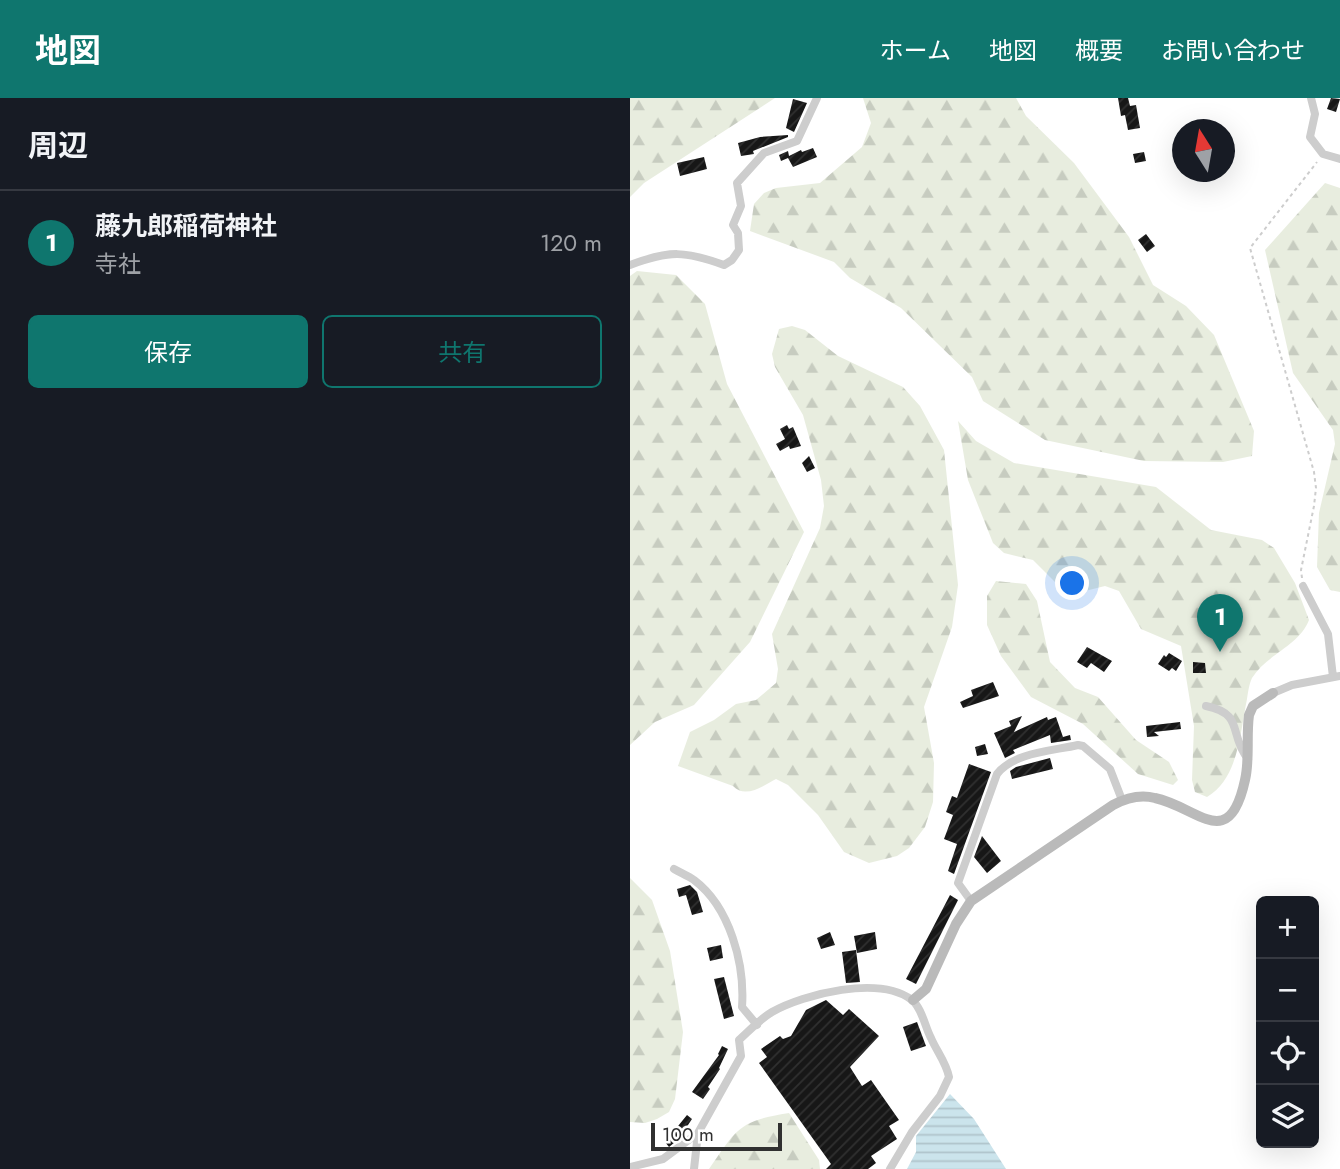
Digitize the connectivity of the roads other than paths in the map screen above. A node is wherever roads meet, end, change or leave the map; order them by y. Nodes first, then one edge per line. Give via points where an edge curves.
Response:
1 (817, 98) edge
2 (1311, 98) edge
3 (1340, 159) edge
4 (630, 265) edge
5 (1303, 586) road end
6 (1337, 677) edge
7 (1273, 693) joint
8 (1206, 706) dead end
9 (1248, 759) junction
10 (1122, 800) junction
11 (674, 869) dead end
12 (971, 901) junction
13 (913, 1000) junction
14 (757, 1025) junction
15 (698, 1133) junction
16 (630, 1167) edge
17 (694, 1169) edge
18 (890, 1169) edge

1 - 4 street via 797,141 764,153 737,183 741,206 733,225 739,250 732,260 724,265 694,254 675,253
2 - 3 street via 1315,114 1310,137 1323,154
5 - 6 street via 1328,634
6 - 7 street
7 - 9 street via 1249,715
8 - 9 street via 1227,712
9 - 10 street via 1242,794 1229,818 1208,820 1156,798
10 - 12 street
10 - 12 street via 1110,769 1083,746 1021,758 1002,768 958,883
11 - 14 street via 709,894 725,920 743,991 742,1007
12 - 13 street via 926,989
13 - 14 street via 893,991 868,988 819,995 793,1001
13 - 18 street via 949,1077
14 - 15 street via 739,1040 741,1056
15 - 16 street via 663,1159
15 - 17 street

